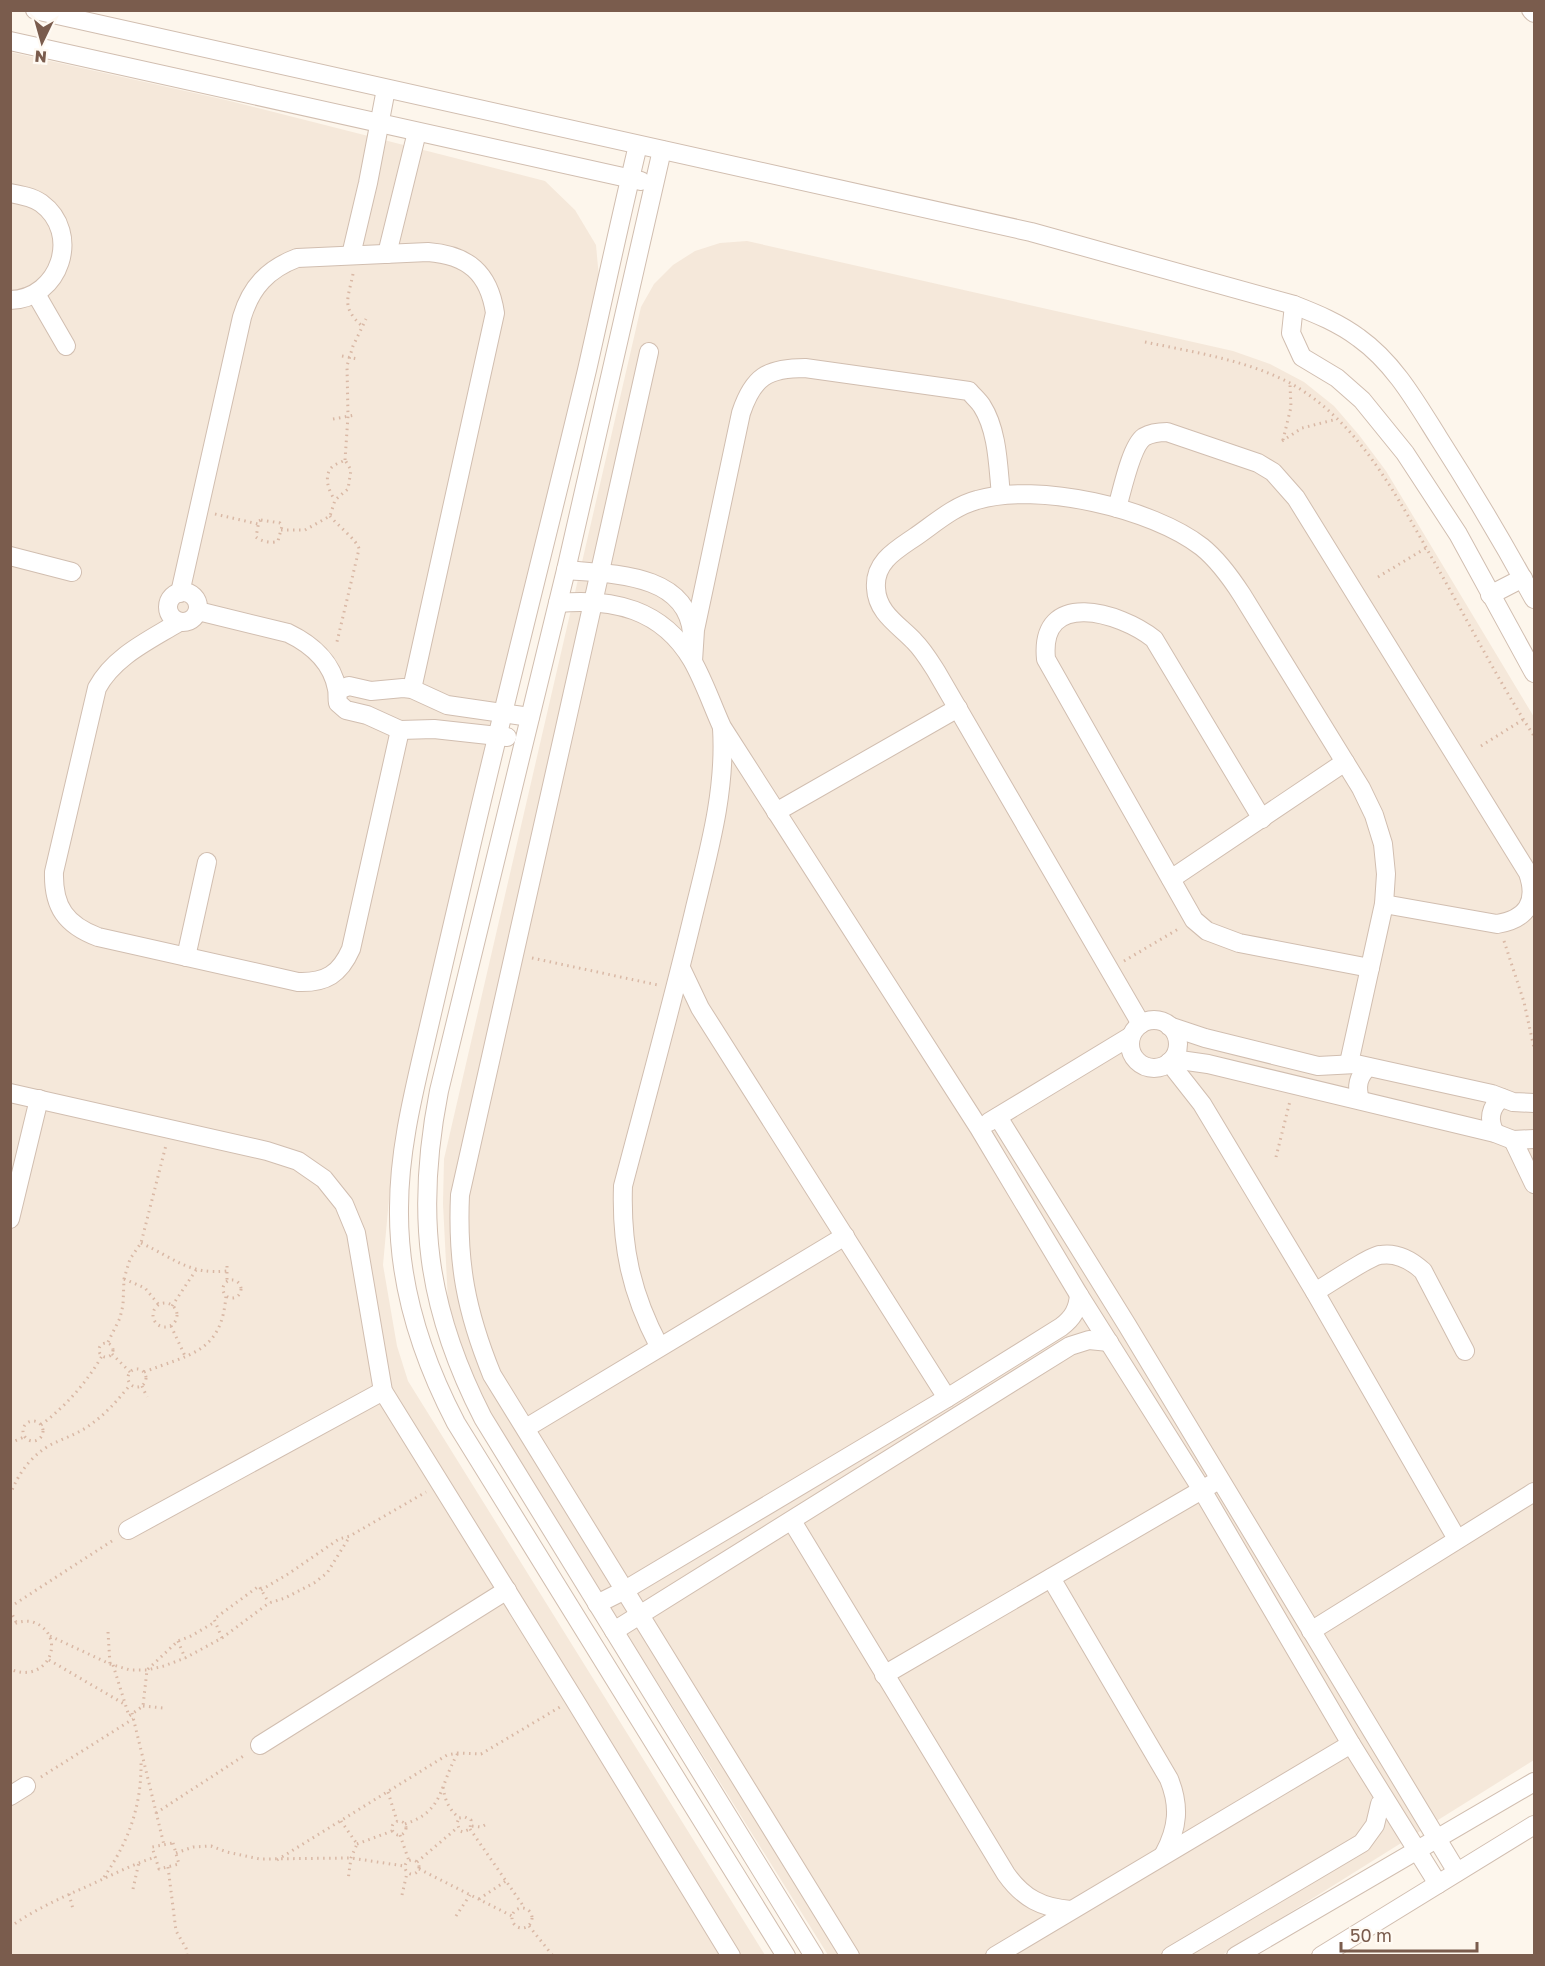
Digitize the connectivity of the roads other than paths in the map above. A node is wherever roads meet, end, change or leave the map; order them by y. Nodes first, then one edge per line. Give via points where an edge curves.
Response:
1 (35, 10) edge
2 (10, 41) edge
3 (386, 88) junction
4 (379, 123) junction
5 (417, 132) junction
6 (638, 145) junction
7 (662, 150) junction
8 (630, 178) junction
9 (654, 184) junction
10 (10, 193) edge
11 (622, 217) junction
12 (647, 221) junction
13 (387, 254) junction
14 (351, 255) junction
15 (36, 294) junction
16 (10, 300) edge
17 (1294, 305) junction
18 (66, 346) dead end
19 (649, 352) dead end
20 (1001, 495) junction
21 (1117, 508) junction
22 (10, 556) edge
23 (566, 570) junction
24 (72, 572) dead end
25 (598, 573) junction
26 (1523, 578) junction
27 (180, 593) junction
28 (1490, 595) junction
29 (1534, 599) edge
30 (593, 601) junction
31 (558, 603) junction
32 (198, 611) junction
33 (179, 622) junction
34 (693, 641) junction
35 (693, 661) junction
36 (1534, 674) edge
37 (412, 689) junction
38 (338, 690) junction
39 (958, 708) junction
40 (502, 713) junction
41 (530, 717) junction
42 (722, 727) junction
43 (400, 730) junction
44 (497, 736) junction
45 (525, 740) junction
46 (1345, 762) junction
47 (776, 812) junction
48 (1262, 819) junction
49 (207, 862) dead end
50 (1172, 879) junction
51 (1384, 904) junction
52 (186, 957) junction
53 (681, 968) junction
54 (1370, 968) junction
55 (1169, 1026) junction
56 (1136, 1030) junction
57 (1171, 1061) junction
58 (1349, 1063) junction
59 (1318, 1066) junction
60 (1368, 1067) junction
61 (1318, 1090) junction
62 (10, 1093) edge
63 (1502, 1098) junction
64 (39, 1099) junction
65 (1360, 1100) junction
66 (1534, 1103) edge
67 (998, 1117) junction
68 (979, 1128) junction
69 (1495, 1133) junction
70 (1534, 1139) edge
71 (1513, 1140) junction
72 (1534, 1184) edge
73 (10, 1220) edge
74 (845, 1236) junction
75 (1315, 1292) junction
76 (1079, 1294) junction
77 (1127, 1325) junction
78 (1107, 1340) junction
79 (659, 1346) junction
80 (1465, 1351) dead end
81 (383, 1391) junction
82 (947, 1398) junction
83 (526, 1428) junction
84 (1208, 1460) junction
85 (1190, 1471) junction
86 (1220, 1479) junction
87 (1202, 1490) junction
88 (1534, 1492) edge
89 (792, 1521) junction
90 (128, 1530) road end
91 (1457, 1539) junction
92 (1052, 1578) junction
93 (507, 1590) junction
94 (625, 1590) junction
95 (597, 1604) junction
96 (640, 1616) junction
97 (614, 1631) junction
98 (1311, 1631) junction
99 (884, 1676) junction
100 (1351, 1744) junction
101 (260, 1745) road end
102 (1534, 1782) edge
103 (26, 1786) road end
104 (10, 1796) edge
105 (1385, 1801) junction
106 (1534, 1825) edge
107 (1436, 1838) junction
108 (1416, 1850) junction
109 (1164, 1854) junction
110 (1457, 1872) junction
111 (1438, 1884) junction
112 (1071, 1910) junction
113 (731, 1956) edge
114 (786, 1956) edge
115 (814, 1956) edge
116 (850, 1956) edge
117 (995, 1956) edge
118 (1171, 1956) edge
119 (1236, 1956) edge
120 (1321, 1956) edge

1 - 3 street
2 - 4 street
3 - 4 street
3 - 6 street
4 - 5 street
4 - 14 street
5 - 8 street
5 - 13 street
6 - 7 street
6 - 8 street
7 - 9 street
7 - 17 street via 1031,232
8 - 9 street
8 - 11 street
9 - 12 street
10 - 15 street via 40,203 60,227 60,265 48,285
11 - 12 street via 638,214
11 - 40 street
12 - 23 street
13 - 14 street
13 - 37 street via 445,253 461,259 486,281 495,314
14 - 27 street via 297,258 281,264 255,286 247,301
15 - 16 street
15 - 18 street
17 - 26 street via 1329,318 1360,338 1387,363 1488,514
17 - 28 street via 1291,333 1302,357 1337,378 1384,425 1458,534
19 - 25 street
20 - 21 street via 1039,494
20 - 34 street via 990,423 969,391 805,368 783,368 764,376 748,391 741,413
20 - 39 street via 954,510 889,555 879,569 879,604 927,656
21 - 46 street via 1175,530 1203,547 1225,571
21 - 51 street via 1136,445 1144,437 1167,432 1258,463 1273,472 1296,498 1533,886 1524,913 1497,924
22 - 24 street
23 - 25 street
23 - 31 street
25 - 30 street
25 - 34 street via 634,577 668,591 687,613
26 - 28 street
26 - 29 street
27 - 32 street via 194,597
27 - 33 street via 172,598 169,607 171,616
28 - 36 street
30 - 31 street
30 - 35 street via 628,608 657,621
30 - 83 street via 460,1195 461,1268 478,1340 492,1375
31 - 41 street
32 - 33 street via 191,621
32 - 38 street via 288,633 310,645 327,665
33 - 52 street via 115,664 97,688 54,886 63,913 84,932
34 - 35 street
35 - 42 street
37 - 38 street
37 - 40 street via 447,705
38 - 43 street via 342,707 368,714
39 - 47 street
39 - 56 street via 1109,969
40 - 41 street
40 - 44 street
41 - 45 street
42 - 47 street
42 - 53 street via 719,803
43 - 44 street via 434,729
43 - 52 street via 351,949 337,972 312,983 298,982
44 - 45 street
44 - 114 street via 404,1144 400,1246 413,1320 424,1356 456,1423
45 - 95 street via 439,1090 428,1157 426,1225 443,1325 467,1388
46 - 48 street
46 - 51 street via 1374,815 1383,844
47 - 68 street
48 - 50 street
48 - 50 street via 1154,639 1126,621 1095,613 1074,613 1056,621 1045,645 1046,659
49 - 52 street
50 - 54 street via 1194,920 1207,931 1239,943
51 - 54 street
53 - 74 street via 700,1008
53 - 79 street via 623,1186 622,1214 629,1269 646,1321
54 - 58 street
55 - 56 street via 1155,1020
55 - 57 street via 1177,1040
55 - 59 street
56 - 57 street via 1131,1051 1140,1063 1154,1068
56 - 67 street
57 - 61 street via 1208,1064
57 - 75 street via 1202,1104
58 - 59 street
58 - 60 street
59 - 61 street via 1324,1081
60 - 63 street
60 - 65 street via 1359,1078
61 - 65 street
62 - 64 street
63 - 66 street
63 - 69 street via 1491,1114
64 - 73 street
64 - 81 street via 298,1161 324,1179 344,1203 356,1233
65 - 69 street
67 - 68 street
67 - 77 street
68 - 76 street
69 - 71 street
70 - 71 street
71 - 72 street
74 - 79 street
74 - 82 street
75 - 80 street via 1378,1255 1403,1257 1423,1271
75 - 91 street
76 - 78 street
76 - 82 street via 1069,1321
77 - 78 street via 1113,1325
77 - 84 street
78 - 85 street
78 - 89 street via 1070,1346
79 - 83 street
81 - 90 street
81 - 93 street
82 - 94 street
83 - 94 street
84 - 85 street
84 - 86 street
85 - 87 street
86 - 87 street
86 - 98 street
87 - 92 street
87 - 100 street
88 - 91 street
89 - 96 street
89 - 99 street
91 - 98 street
92 - 99 street
92 - 109 street via 1169,1779 1176,1801 1176,1825
93 - 101 street
93 - 113 street
94 - 95 street
94 - 96 street
95 - 97 street
96 - 97 street
96 - 116 street
97 - 115 street
98 - 107 street
99 - 112 street via 1015,1887 1041,1905
100 - 105 street
100 - 109 street
102 - 107 street
103 - 104 street
105 - 108 street
105 - 118 street via 1362,1843
106 - 110 street
107 - 108 street
107 - 110 street
108 - 111 street
108 - 119 street
109 - 112 street
110 - 111 street
111 - 120 street
112 - 117 street

